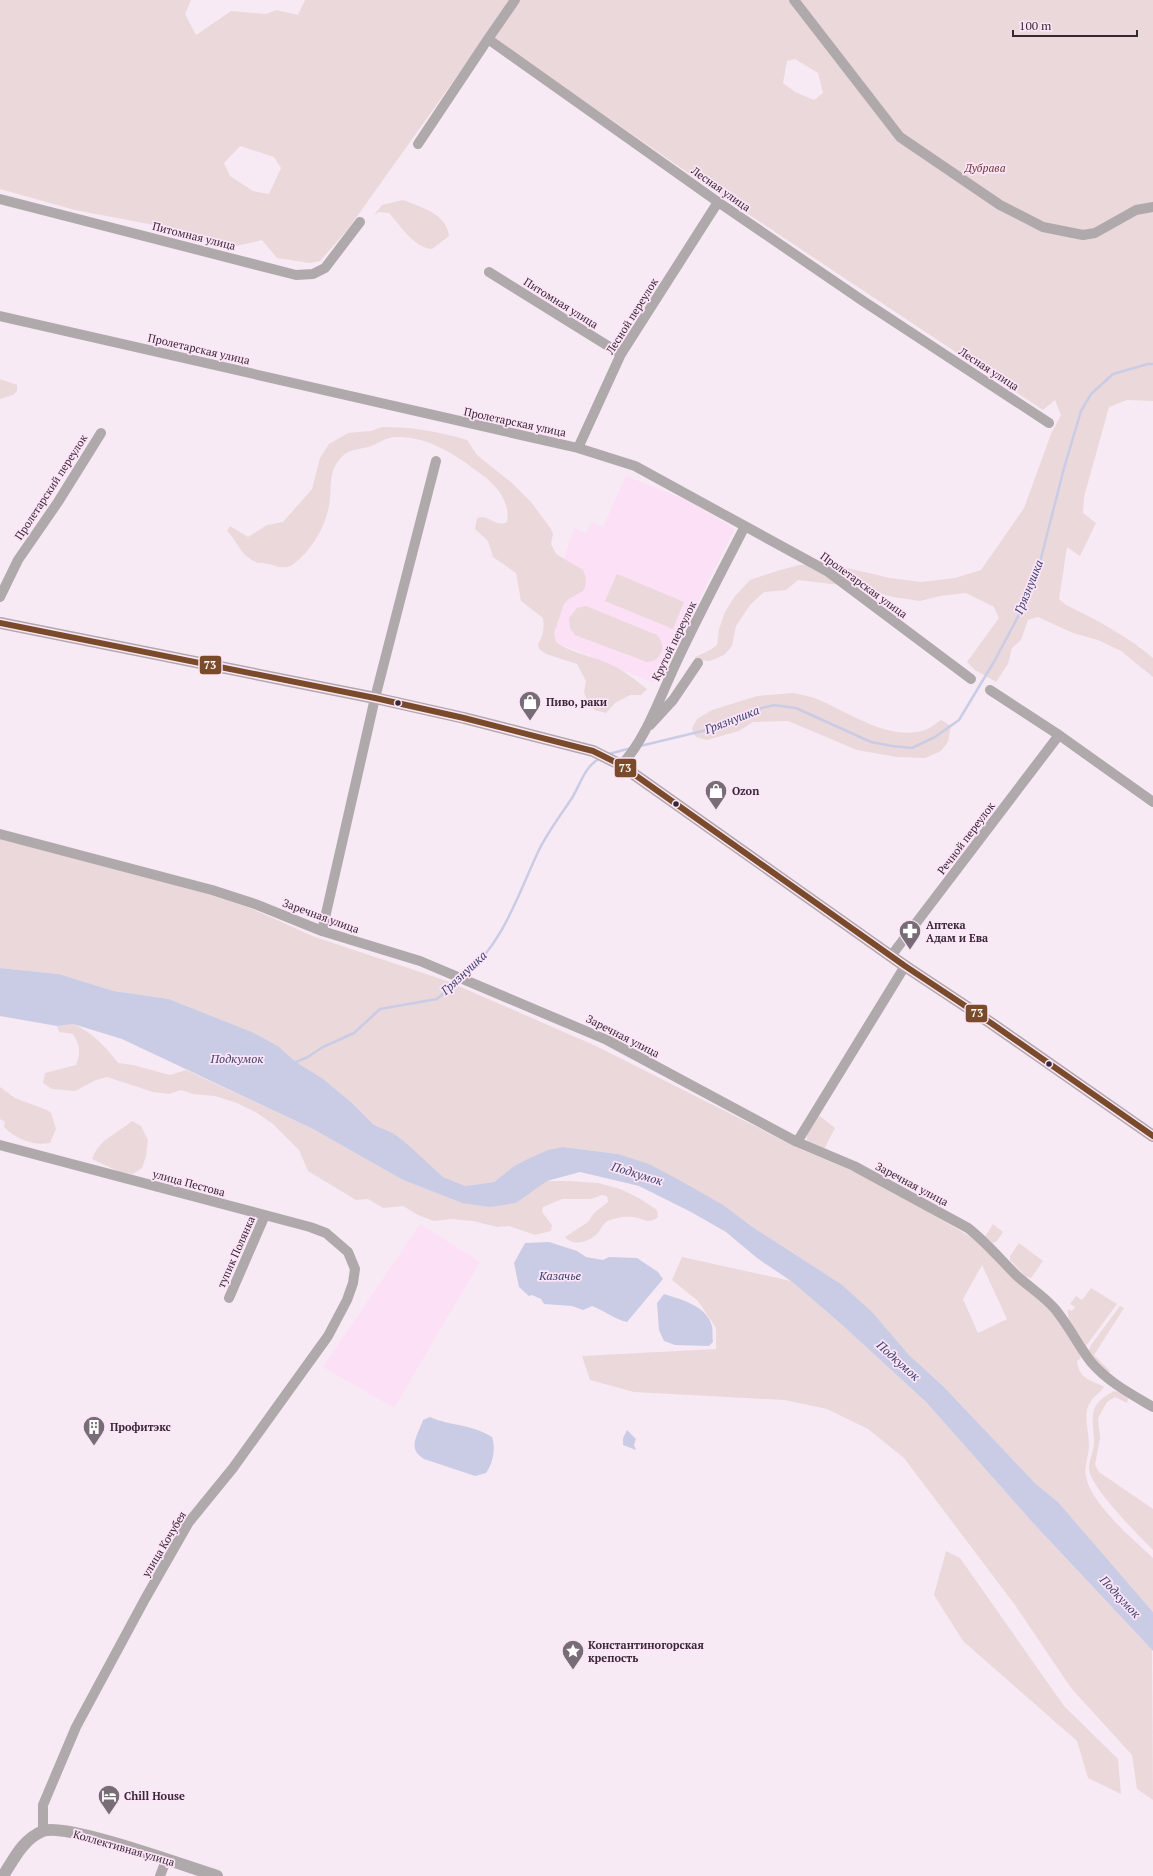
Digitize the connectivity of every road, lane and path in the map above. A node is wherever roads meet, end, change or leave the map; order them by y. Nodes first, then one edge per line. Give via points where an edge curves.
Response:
1 (515, 0) edge
2 (794, 0) edge
3 (488, 39) junction
4 (418, 144) dead end
5 (0, 199) edge
6 (718, 202) junction
7 (1153, 207) edge
8 (360, 222) dead end
9 (489, 272) dead end
10 (0, 316) edge
11 (621, 354) junction
12 (1049, 423) dead end
13 (101, 433) dead end
14 (578, 448) junction
15 (436, 461) dead end
16 (745, 526) junction
17 (0, 597) edge
18 (0, 624) edge
19 (698, 663) dead end
20 (971, 679) dead end
21 (990, 690) dead end
22 (375, 698) junction
23 (644, 732) junction
24 (1059, 735) junction
25 (618, 764) junction
26 (1153, 802) edge
27 (0, 834) edge
28 (322, 931) junction
29 (891, 956) junction
30 (905, 966) junction
31 (1153, 1136) edge
32 (797, 1142) junction
33 (0, 1145) edge
34 (265, 1215) junction
35 (355, 1269) joint
36 (229, 1298) dead end
37 (1153, 1407) edge
38 (43, 1831) junction
39 (166, 1860) junction
40 (3, 1876) edge
41 (160, 1876) edge
42 (217, 1876) edge

1 - 3 street
2 - 7 street via 900,137 1000,205 1043,227 1083,235 1095,233 1136,210
3 - 4 street
3 - 6 street, Лесная улица
5 - 8 street, Питомная улица via 296,275 313,274 325,268
6 - 11 street, Лесной переулок
6 - 12 street, Лесная улица
9 - 11 street, Питомная улица
10 - 14 street, Пролетарская улица
11 - 14 street, Лесной переулок
13 - 17 street, Пролетарский переулок via 18,560
14 - 16 street, Пролетарская улица via 635,466
15 - 22 street
16 - 20 street, Пролетарская улица via 827,571
16 - 23 street, Крутой переулок
18 - 22 street
19 - 23 street via 672,700
21 - 24 street
22 - 25 street via 594,751
22 - 28 street
23 - 25 street, Крутой переулок via 631,755
24 - 26 street
24 - 29 street, Речной переулок
25 - 29 street
27 - 28 street, Заречная улица via 212,890
28 - 32 street, Заречная улица via 420,961 607,1040
29 - 30 street
30 - 31 street via 991,1022
30 - 32 street
32 - 37 street, Заречная улица via 854,1166 979,1236 1017,1275 1052,1305 1104,1375
33 - 34 street, улица Пестова
34 - 35 street, улица Пестова via 326,1233 348,1252
34 - 36 street, тупик Полянка
35 - 38 street, улица Кочубея via 347,1300 328,1336 232,1468 189,1522 145,1599 76,1727 43,1805
38 - 39 street, Коллективная улица via 50,1829 79,1833
38 - 40 street via 23,1844
39 - 41 street
39 - 42 street, Коллективная улица

